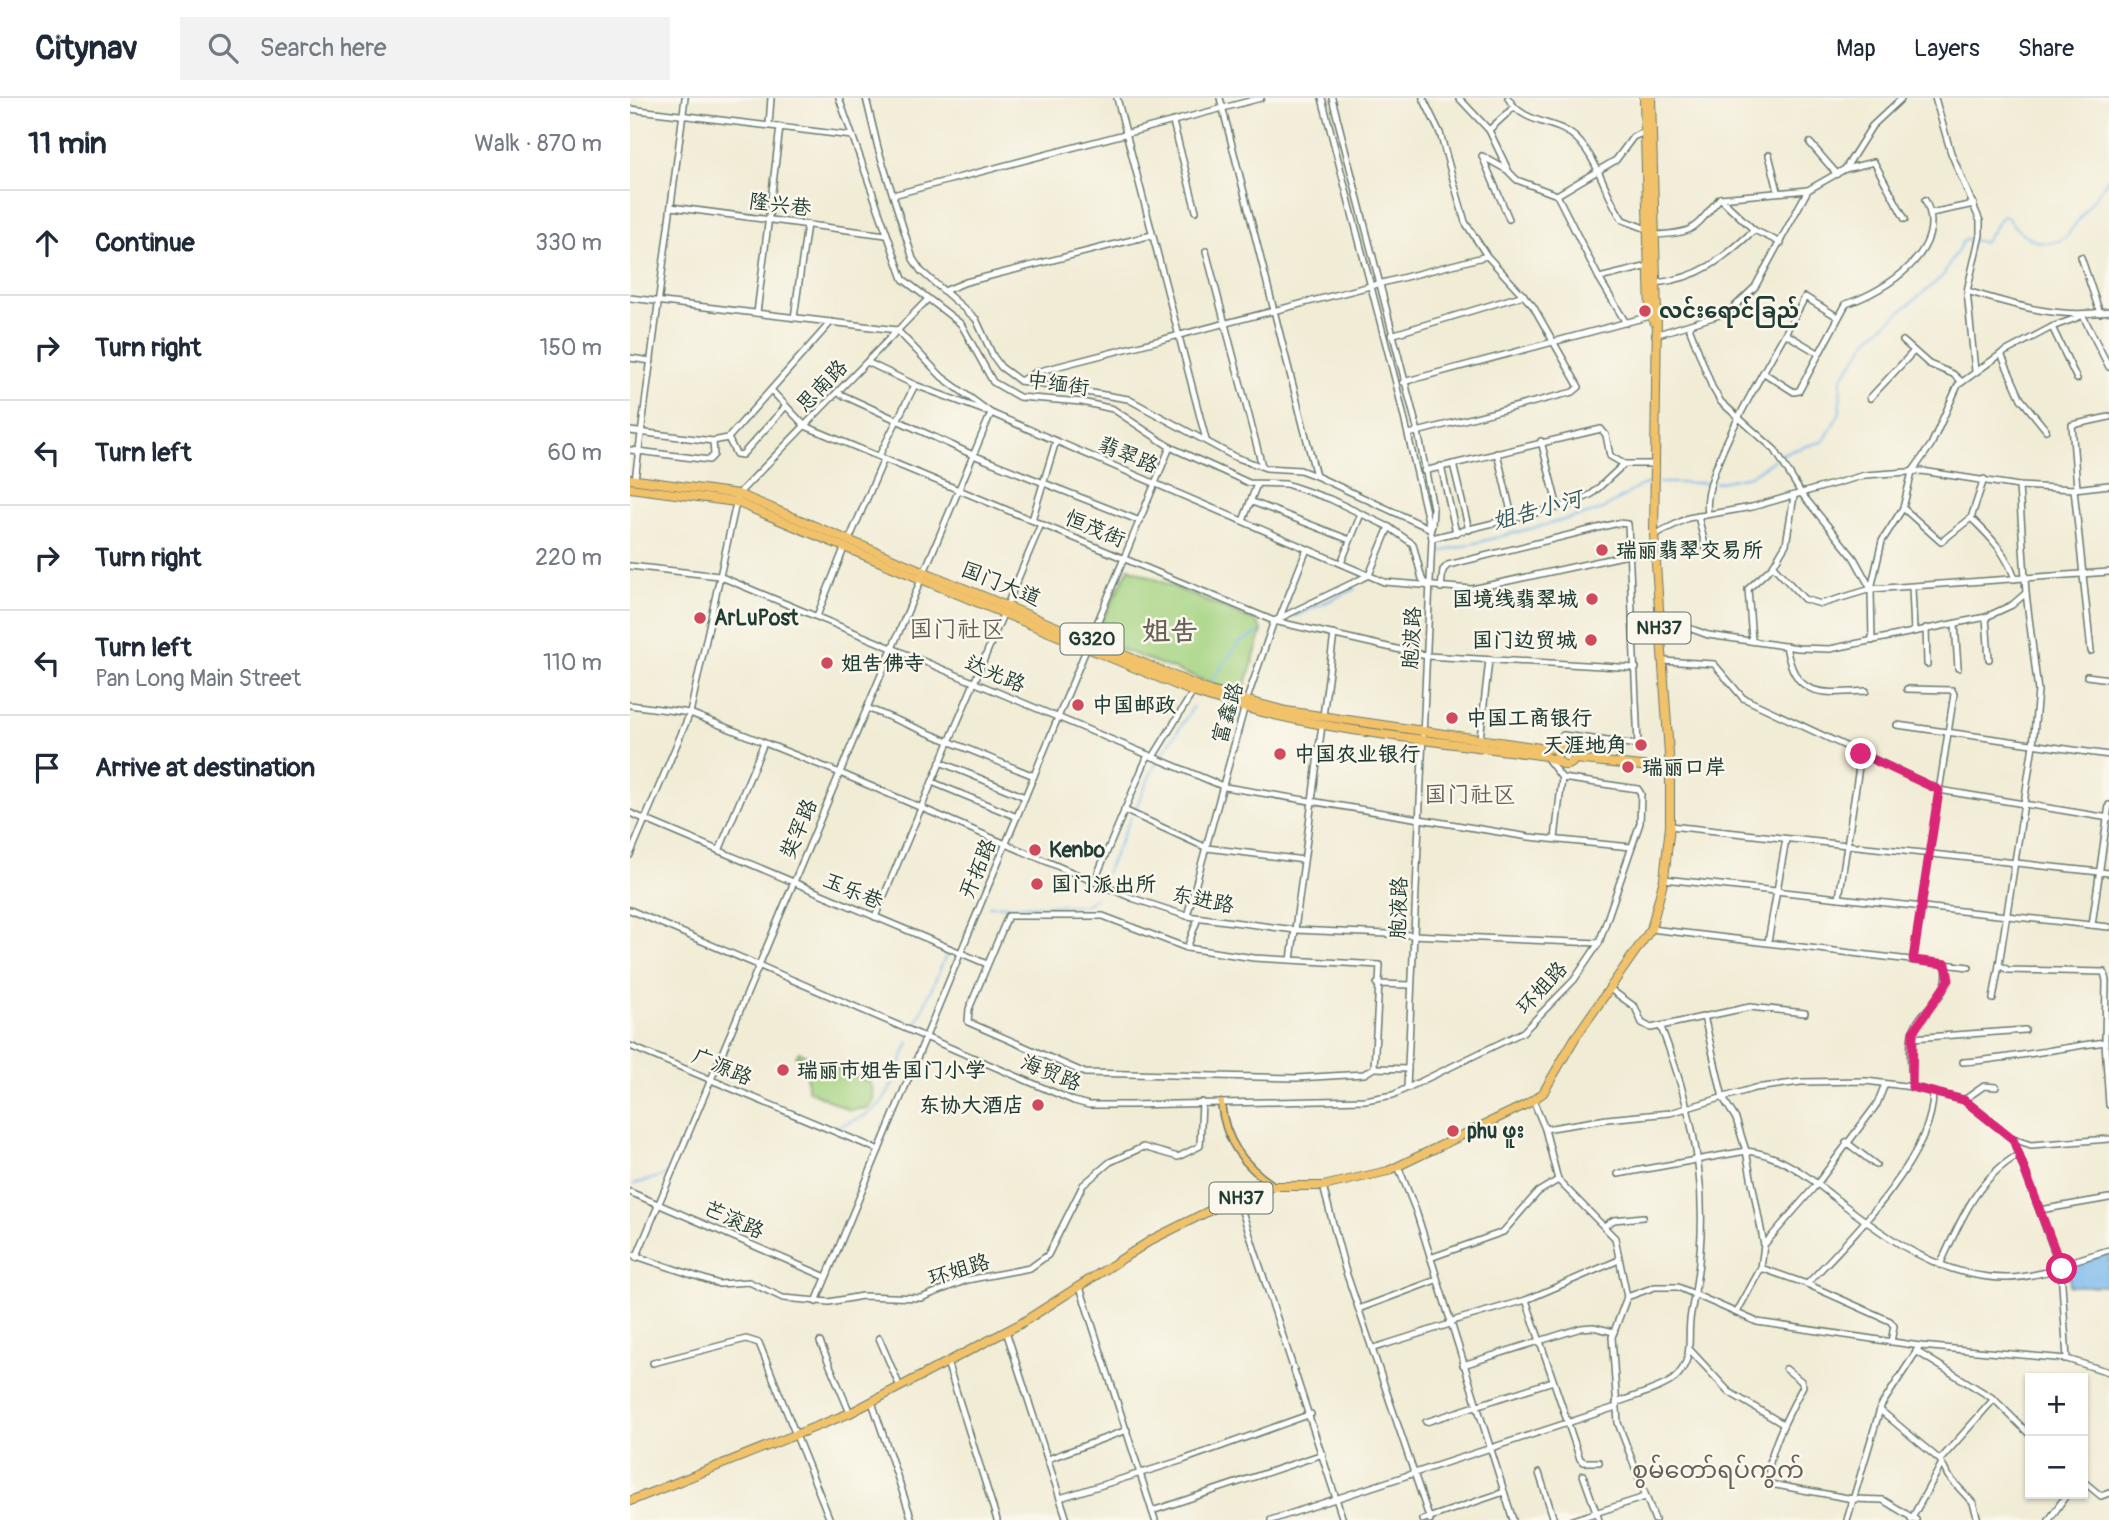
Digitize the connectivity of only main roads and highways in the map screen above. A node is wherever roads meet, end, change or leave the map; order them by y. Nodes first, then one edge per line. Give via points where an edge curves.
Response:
1 (1644, 98) edge
2 (1651, 98) edge
3 (1651, 232) junction
4 (1654, 318) junction
5 (632, 482) edge
6 (1089, 643) junction
7 (1245, 705) junction
8 (1423, 734) junction
9 (1567, 747) junction
10 (1546, 752) junction
11 (1575, 759) junction
12 (1564, 765) junction
13 (1670, 769) junction
14 (1221, 1103) road end
15 (1273, 1186) junction
16 (630, 1501) edge

1 - 3 highway, NH37
2 - 3 highway, NH37
3 - 4 highway, NH37
3 - 4 highway, NH37
4 - 13 highway, NH37 via 1654,536
5 - 6 highway, 国门大道 / G320 via 737,498
6 - 7 highway, 国门大道 / G320
6 - 7 highway, 国门大道 / G320 via 1193,692
7 - 8 highway, 国门大道 / G320
8 - 10 highway, 国门大道 / G320
8 - 10 highway, 国门大道 / G320 via 1480,738
9 - 10 highway, 国门大道 / G320
9 - 11 highway via 1574,751
9 - 12 highway via 1556,756
10 - 12 highway, 国门大道 / G320
11 - 12 highway
11 - 13 highway
13 - 15 highway, NH37 via 1664,879 1651,929 1569,1046 1543,1093 1398,1167 1323,1185
14 - 15 main road via 1224,1125 1248,1168
15 - 16 highway, NH37 via 1153,1239 1006,1331 850,1413

